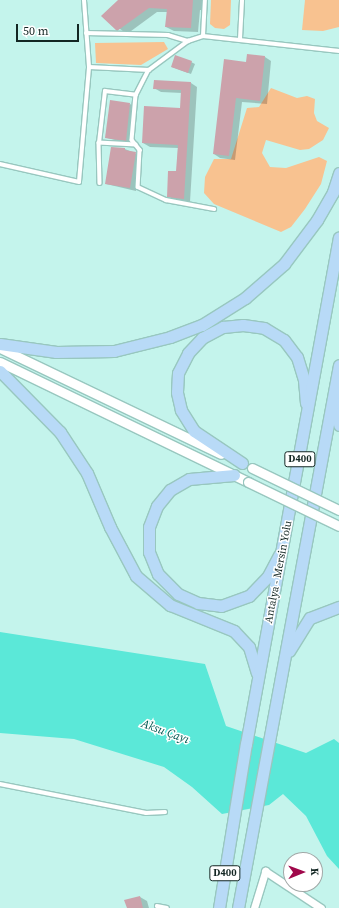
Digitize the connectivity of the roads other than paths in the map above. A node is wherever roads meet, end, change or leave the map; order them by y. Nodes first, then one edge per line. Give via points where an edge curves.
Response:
1 (84, 0) edge
2 (205, 0) edge
3 (242, 0) edge
4 (86, 33) junction
5 (203, 36) junction
6 (240, 38) junction
7 (188, 41) junction
8 (339, 51) edge
9 (89, 68) junction
10 (149, 70) junction
11 (136, 95) junction
12 (99, 143) junction
13 (136, 145) junction
14 (0, 164) edge
15 (339, 173) edge
16 (100, 183) dead end
17 (214, 209) dead end
18 (339, 237) edge
19 (0, 344) edge
20 (0, 348) edge
21 (0, 362) edge
22 (339, 365) edge
23 (0, 371) edge
24 (334, 389) junction
25 (307, 420) junction
26 (339, 425) edge
27 (247, 466) junction
28 (234, 475) junction
29 (339, 510) edge
30 (339, 526) edge
31 (284, 544) junction
32 (339, 607) edge
33 (286, 656) junction
34 (258, 682) junction
35 (0, 784) edge
36 (165, 812) dead end
37 (157, 906) dead end
38 (167, 908) edge
39 (219, 908) edge
40 (238, 908) edge
41 (254, 908) edge
42 (321, 908) edge

1 - 4 lane
2 - 5 lane
3 - 6 lane
4 - 7 lane via 168,35
4 - 9 lane
5 - 6 lane
5 - 7 lane
6 - 8 lane
7 - 10 lane
9 - 10 lane
9 - 14 lane via 79,182
10 - 11 lane
11 - 12 lane via 105,91
11 - 13 lane via 132,140
12 - 13 lane
12 - 16 lane
13 - 17 lane via 140,150 138,187 166,200
15 - 19 highway via 333,192 317,220 284,264 245,298 202,325 170,337 114,351 56,352
18 - 25 highway, Antalya - Mersin Yolu / D400
20 - 27 main road
21 - 28 main road
22 - 24 highway, Antalya - Mersin Yolu / D400
23 - 34 highway via 60,432 87,473 110,527 136,576 170,605 234,631 250,647 255,659
24 - 26 highway
24 - 33 highway, Antalya - Mersin Yolu / D400
25 - 27 highway via 304,380 297,357 284,340 264,328 243,325 223,327 202,338 188,353 178,373 177,392 181,410 194,431
25 - 31 highway, Antalya - Mersin Yolu / D400
27 - 29 main road, bridge
28 - 30 main road, bridge
28 - 31 highway via 189,479 170,490 157,506 149,527 149,552 158,574 178,594 198,603 221,606 249,596 268,576
31 - 34 highway, Antalya - Mersin Yolu / D400
32 - 33 highway via 310,618
33 - 40 highway, Antalya - Mersin Yolu / D400
34 - 39 highway, Antalya - Mersin Yolu / D400
35 - 36 lane via 146,813
37 - 38 lane
41 - 42 street via 265,871

